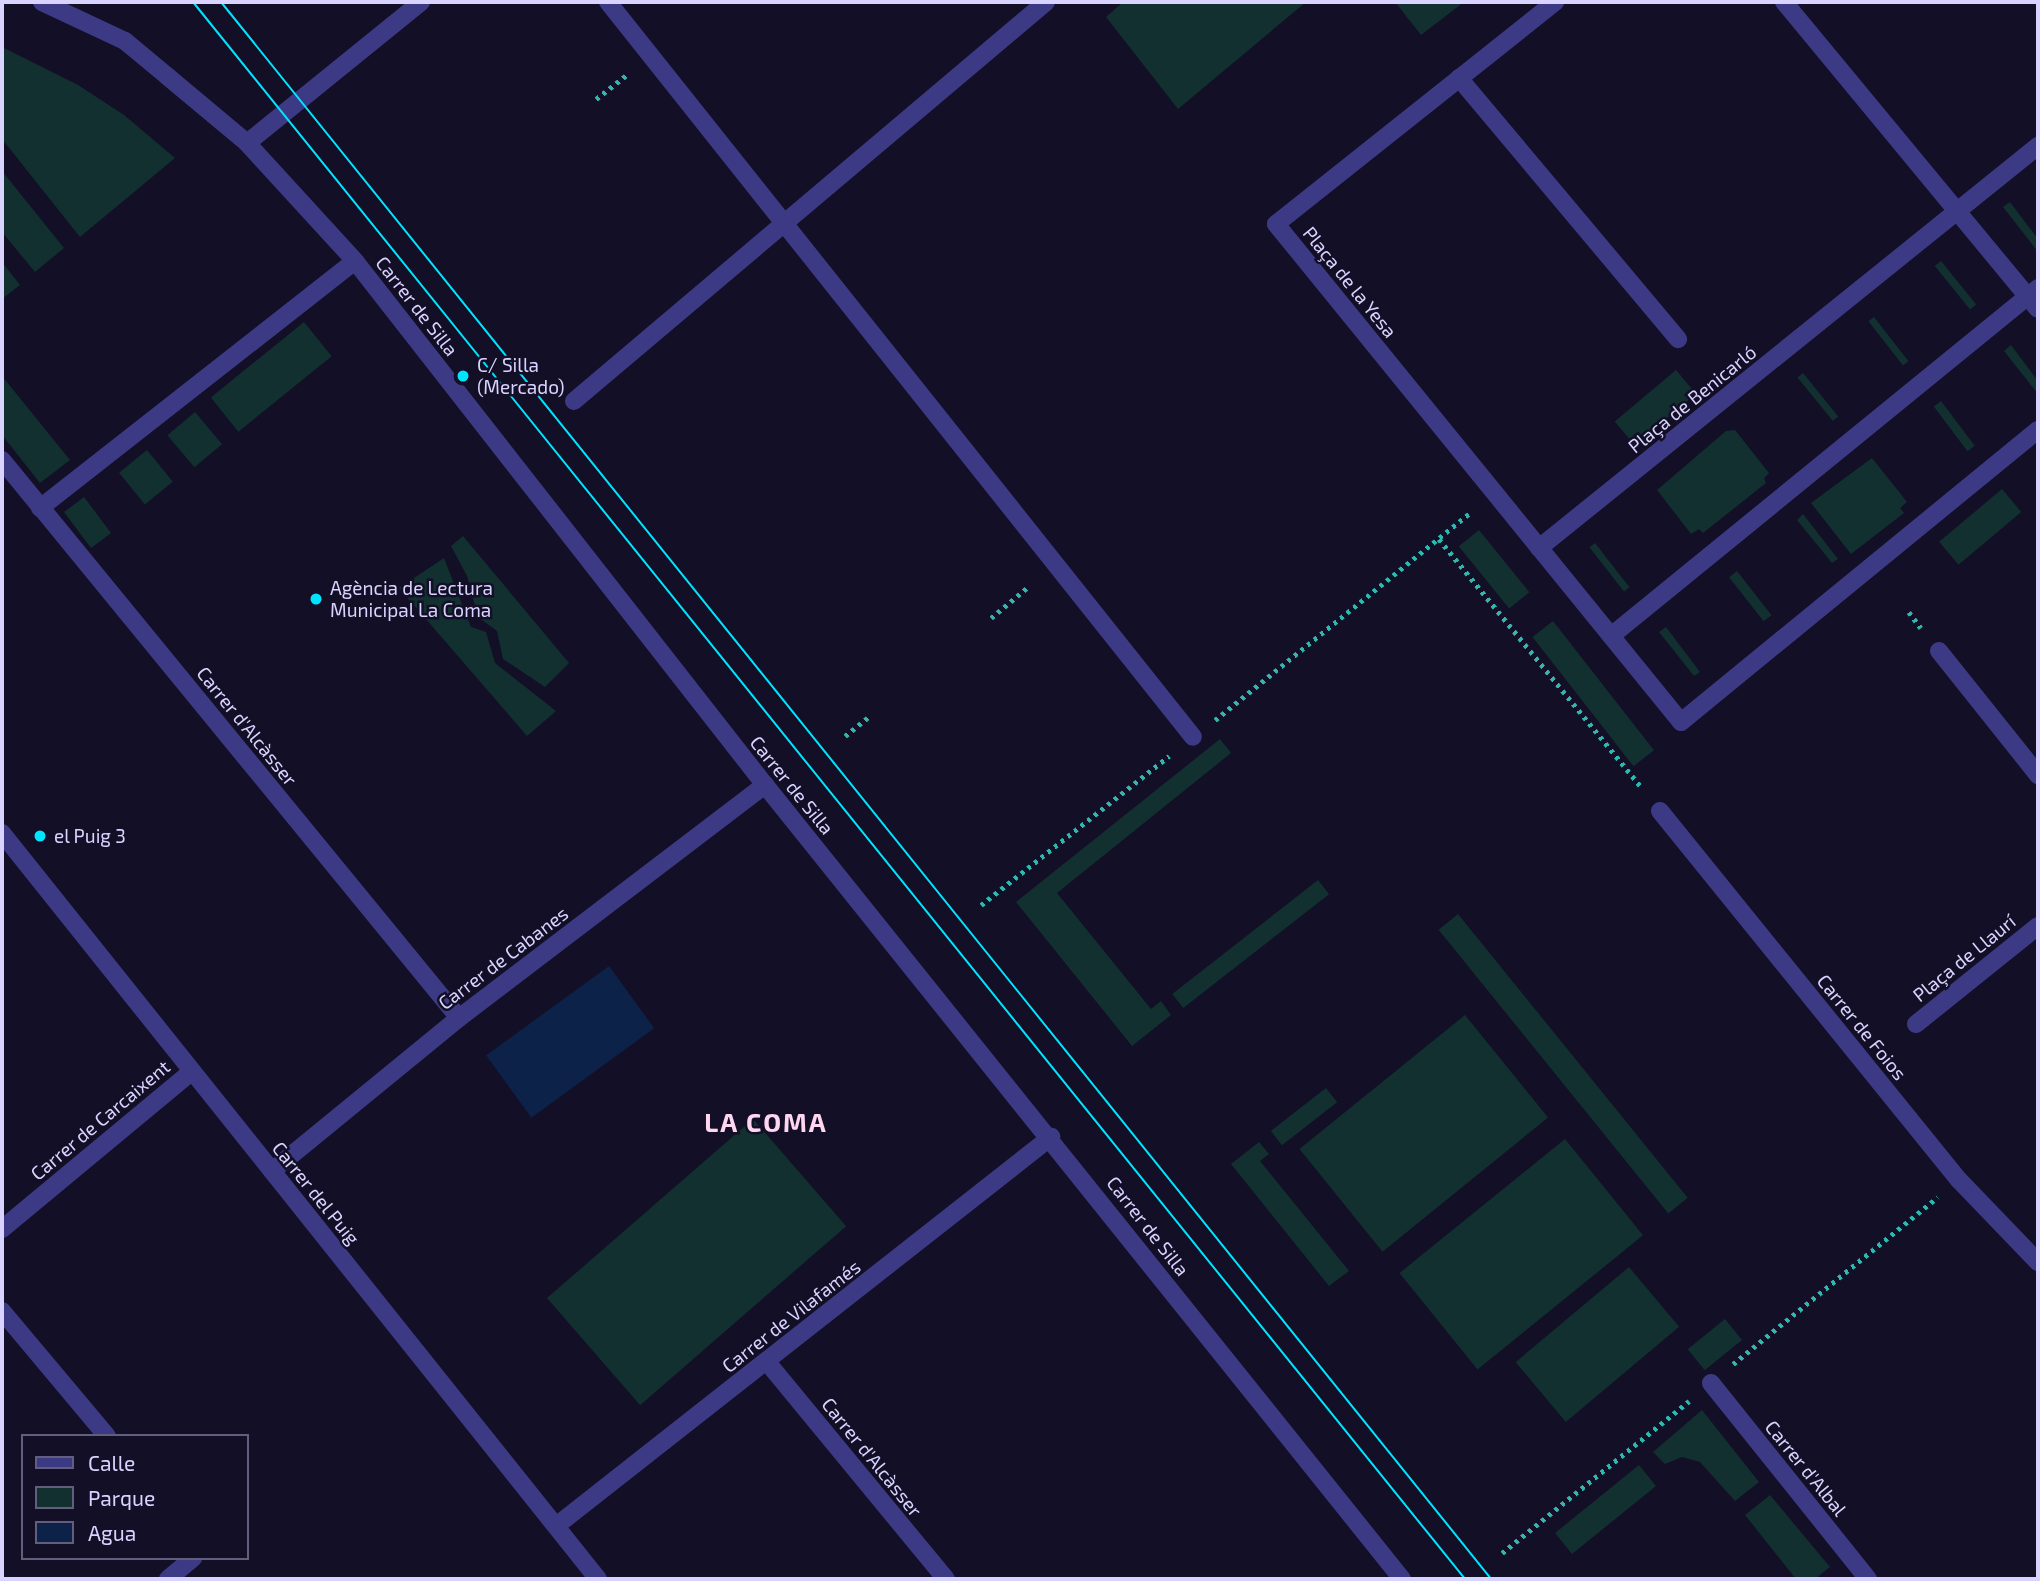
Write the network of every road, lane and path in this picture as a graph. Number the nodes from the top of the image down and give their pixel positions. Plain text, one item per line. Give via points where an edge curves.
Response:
1 (42, 2) edge
2 (421, 2) edge
3 (608, 2) edge
4 (1046, 2) edge
5 (1555, 2) edge
6 (1784, 2) edge
7 (651, 55) junction
8 (1460, 78) junction
9 (596, 99) dead end
10 (247, 143) junction
11 (2038, 146) edge
12 (1958, 211) junction
13 (783, 221) junction
14 (355, 261) junction
15 (2035, 298) edge
16 (1678, 338) dead end
17 (574, 401) dead end
18 (2038, 430) edge
19 (2, 460) edge
20 (1493, 493) junction
21 (40, 508) junction
22 (1439, 539) junction
23 (1539, 548) junction
24 (1028, 587) dead end
25 (991, 618) dead end
26 (1611, 636) junction
27 (1939, 651) dead end
28 (871, 715) dead end
29 (845, 736) dead end
30 (1193, 737) junction
31 (2038, 775) edge
32 (765, 785) junction
33 (1660, 811) joint
34 (2, 833) edge
35 (981, 905) dead end
36 (2038, 926) edge
37 (459, 1018) junction
38 (1916, 1024) dead end
39 (192, 1071) junction
40 (1051, 1137) junction
41 (272, 1171) junction
42 (2, 1229) edge
43 (2038, 1262) edge
44 (5, 1321) edge
45 (767, 1362) junction
46 (1711, 1383) dead end
47 (105, 1434) edge
48 (556, 1526) junction
49 (191, 1560) edge
50 (167, 1579) edge
51 (598, 1579) edge
52 (946, 1579) edge
53 (1402, 1579) edge
54 (1868, 1579) edge

1 - 10 street, Carrer de Silla via 125,41
2 - 10 street
3 - 7 street
4 - 13 street
5 - 8 street, Plaça de la Yesa
6 - 12 street
7 - 9 path
7 - 13 street
8 - 16 street
8 - 20 street, Plaça de la Yesa via 1276,224
10 - 14 street, Carrer de Silla
11 - 12 street, Plaça de Benicarló
12 - 15 street
12 - 23 street, Plaça de Benicarló
13 - 17 street
13 - 30 street
14 - 21 street
14 - 32 street, Carrer de Silla
15 - 26 street
18 - 26 street via 1681,722
19 - 21 street, Carrer d'Alcàsser
20 - 22 path
20 - 23 street, Plaça de la Yesa
21 - 37 street, Carrer d'Alcàsser
22 - 30 path
22 - 33 path
23 - 26 street
24 - 25 path
27 - 31 street
28 - 29 path
30 - 35 path
32 - 37 street, Carrer de Cabanes
32 - 40 street, Carrer de Silla
33 - 43 street, Carrer de Foios via 1959,1180
34 - 39 street, Carrer del Puig
36 - 38 street, Plaça de Llaurí
37 - 41 street, Carrer de Cabanes
39 - 41 street, Carrer del Puig
39 - 42 street, Carrer de Carcaixent
40 - 45 street, Carrer de Vilafamés
40 - 53 street, Carrer de Silla
41 - 48 street, Carrer del Puig
44 - 47 street
45 - 48 street, Carrer de Vilafamés
45 - 52 street, Carrer d'Alcàsser
46 - 54 street, Carrer d'Albal
48 - 51 street, Carrer del Puig
49 - 50 street

